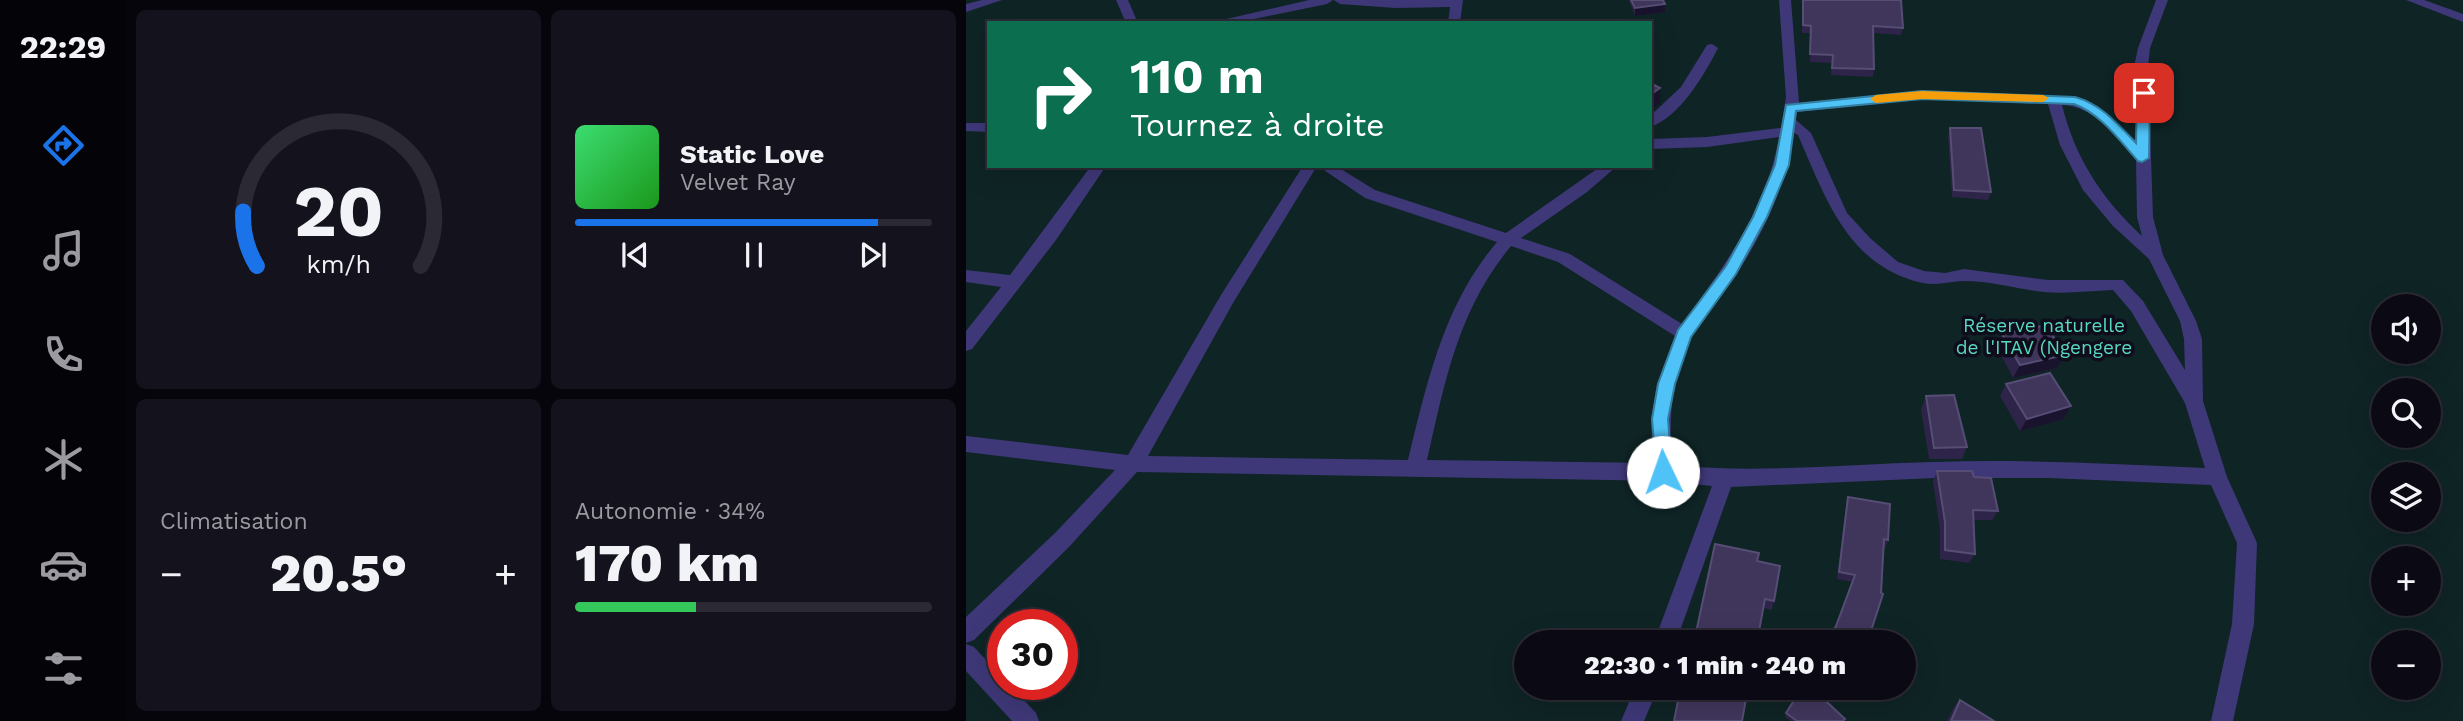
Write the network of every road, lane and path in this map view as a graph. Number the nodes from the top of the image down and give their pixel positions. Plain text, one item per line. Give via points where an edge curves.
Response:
1 (996, 0) edge
2 (1122, 0) edge
3 (1327, 0) edge
4 (1340, 0) edge
5 (1785, 0) edge
6 (2162, 0) edge
7 (2412, 0) edge
8 (1456, 1) edge
9 (966, 8) edge
10 (2463, 18) edge
11 (1131, 21) edge
12 (1225, 21) edge
13 (1454, 21) edge
14 (1712, 48) dead end
15 (2054, 99) junction
16 (1788, 121) junction
17 (1652, 122) edge
18 (966, 127) edge
19 (987, 128) edge
20 (1652, 144) edge
21 (2142, 158) junction
22 (1098, 168) edge
23 (1309, 168) edge
24 (1328, 168) edge
25 (1607, 168) edge
26 (1506, 241) junction
27 (2155, 255) junction
28 (966, 276) edge
29 (1013, 282) junction
30 (1684, 334) junction
31 (966, 344) edge
32 (2194, 401) junction
33 (966, 444) edge
34 (1133, 464) junction
35 (1416, 468) junction
36 (1663, 472) junction
37 (2217, 477) junction
38 (1724, 479) junction
39 (1669, 630) edge
40 (966, 632) edge
41 (966, 656) edge
42 (1642, 700) edge
43 (1028, 721) edge
44 (1632, 721) edge
45 (2222, 721) edge

1 - 9 street
2 - 11 street
3 - 12 street
4 - 8 street via 1396,4
5 - 16 street via 1792,73
6 - 21 street via 2141,67
7 - 10 street
8 - 13 street
14 - 17 street via 1696,78 1672,107
15 - 16 street via 1922,95
15 - 21 street via 2087,104
15 - 27 street via 2060,132 2074,165 2131,237
16 - 20 street via 1707,142
16 - 30 street via 1782,165 1760,217 1731,270
16 - 32 street via 1804,133 1841,216 1892,266 1945,279 1965,275 2048,286 2117,284 2137,306
18 - 19 street
21 - 27 street via 2145,217
22 - 29 street
23 - 34 street
24 - 26 street via 1370,194
25 - 26 street
26 - 30 street via 1564,258
26 - 35 street via 1463,305 1444,358
27 - 32 street via 2190,330
28 - 29 street
29 - 31 street
30 - 36 street via 1660,419
32 - 37 street
33 - 34 street
34 - 35 street
34 - 40 street
35 - 36 street
36 - 38 street
37 - 38 street via 1935,470
37 - 45 street via 2247,543 2243,624
38 - 39 street
41 - 43 street
42 - 44 street

